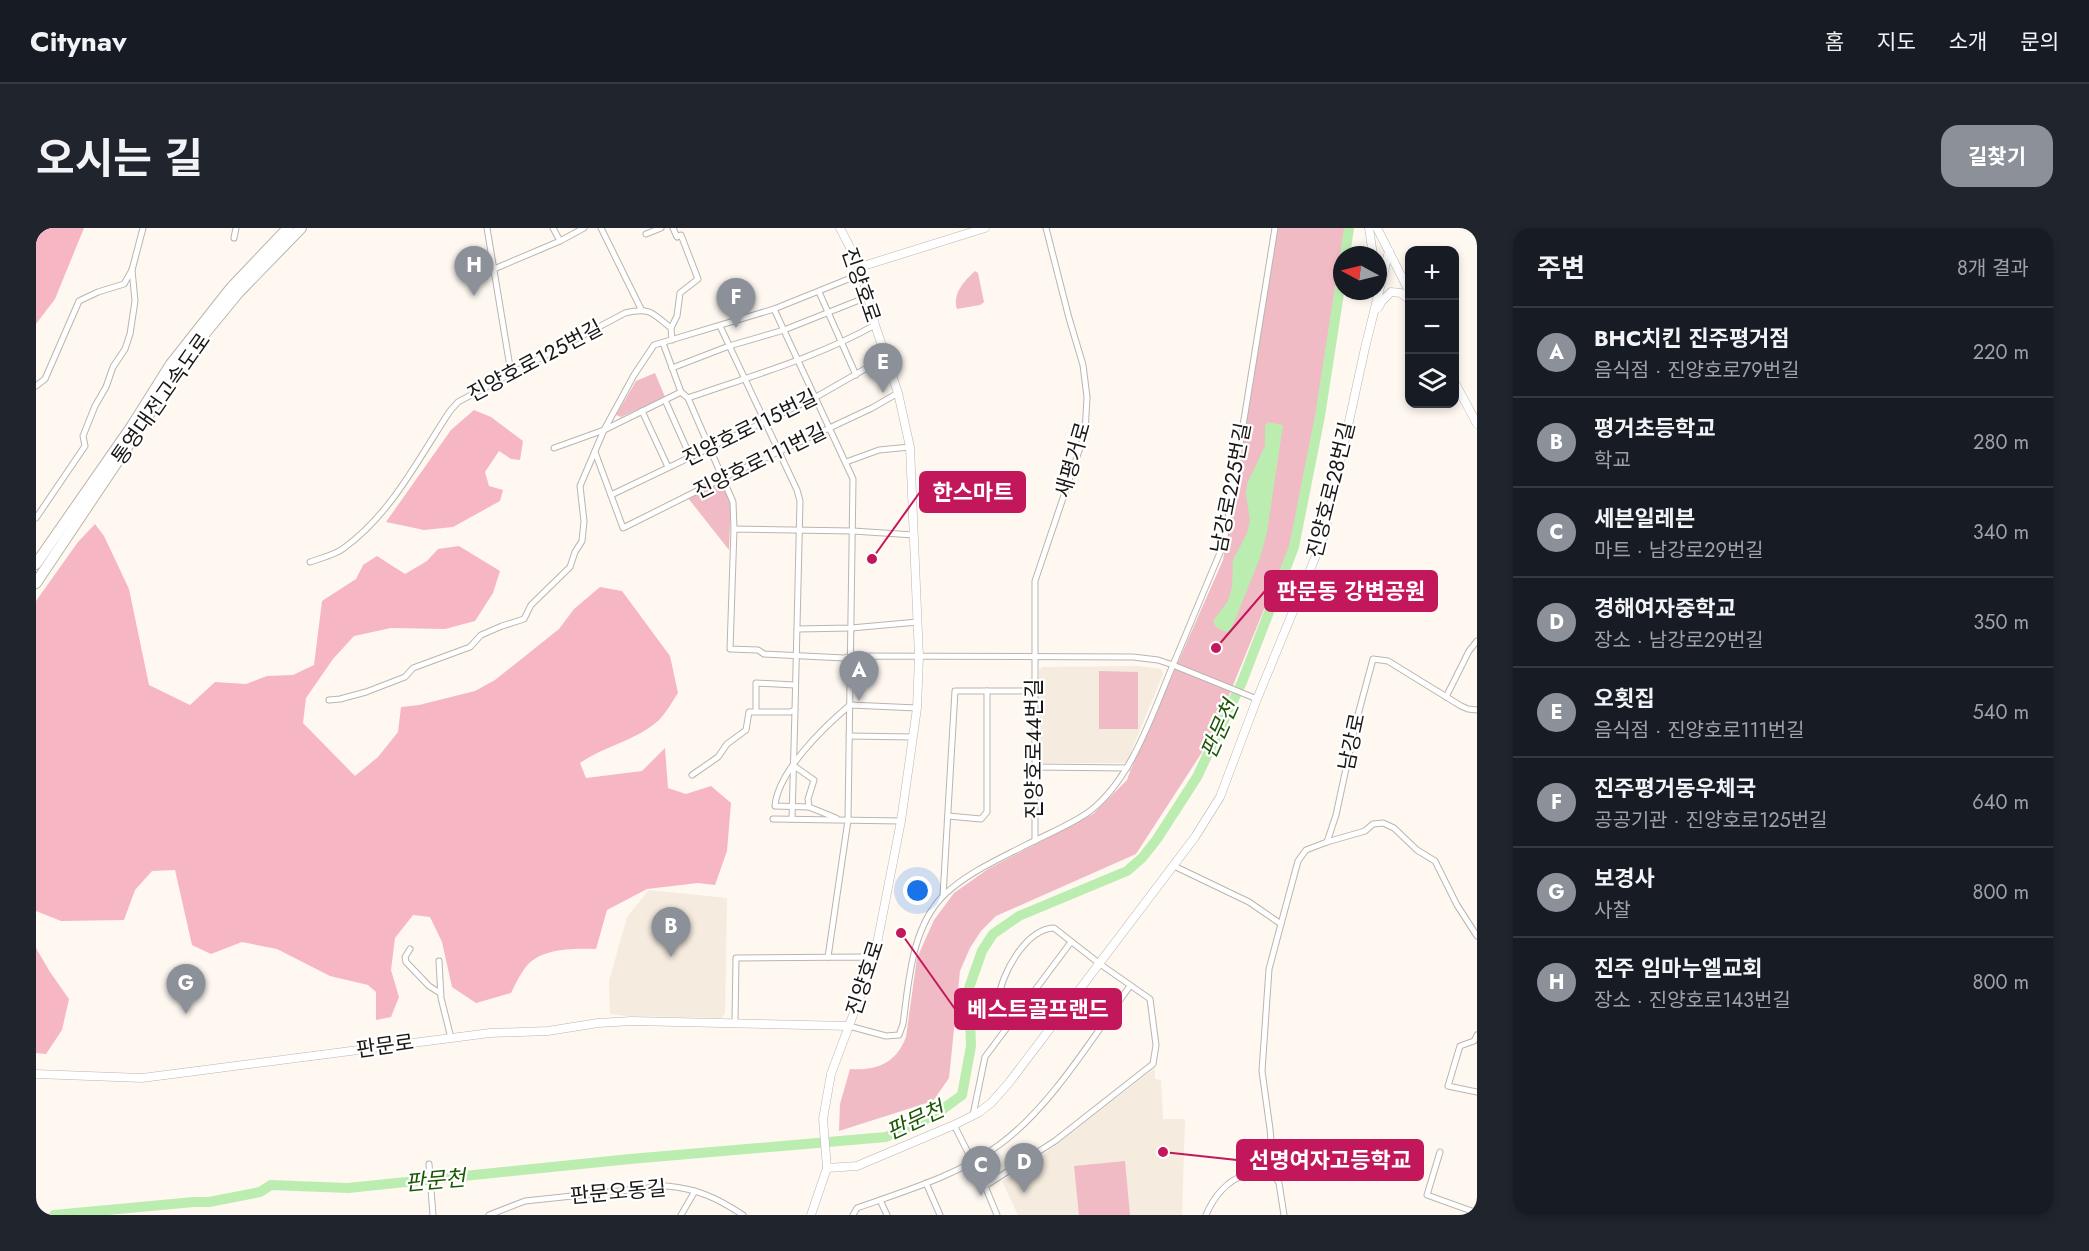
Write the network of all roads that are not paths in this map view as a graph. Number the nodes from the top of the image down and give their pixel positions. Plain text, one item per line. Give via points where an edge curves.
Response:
1 (143, 228) edge
2 (236, 228) edge
3 (288, 228) edge
4 (301, 228) edge
5 (487, 228) edge
6 (553, 228) edge
7 (584, 228) edge
8 (601, 228) edge
9 (661, 228) edge
10 (673, 228) edge
11 (840, 228) edge
12 (985, 228) edge
13 (1046, 228) edge
14 (1275, 228) edge
15 (1369, 228) edge
16 (1377, 228) edge
17 (646, 234) dead end
18 (234, 238) dead end
19 (560, 242) junction
20 (1372, 246) edge
21 (1389, 251) junction
22 (860, 267) junction
23 (494, 269) junction
24 (132, 270) junction
25 (1405, 283) edge
26 (819, 292) junction
27 (1405, 296) edge
28 (867, 297) junction
29 (1373, 300) edge
30 (641, 309) junction
31 (774, 309) junction
32 (828, 312) junction
33 (1372, 317) junction
34 (720, 326) junction
35 (875, 326) junction
36 (671, 328) junction
37 (784, 330) junction
38 (672, 340) junction
39 (663, 343) junction
40 (842, 343) junction
41 (729, 346) junction
42 (886, 357) junction
43 (798, 361) junction
44 (672, 368) junction
45 (511, 373) junction
46 (856, 375) junction
47 (745, 378) junction
48 (36, 386) edge
49 (1459, 389) edge
50 (681, 392) junction
51 (898, 393) junction
52 (816, 397) junction
53 (688, 398) junction
54 (665, 400) junction
55 (642, 411) junction
56 (764, 421) junction
57 (1477, 424) edge
58 (830, 427) junction
59 (604, 430) junction
60 (686, 447) dead end
61 (910, 447) junction
62 (554, 448) dead end
63 (709, 448) junction
64 (595, 452) junction
65 (778, 452) junction
66 (846, 462) junction
67 (668, 467) junction
68 (723, 478) junction
69 (611, 495) junction
70 (36, 518) edge
71 (734, 530) junction
72 (800, 530) junction
73 (853, 531) junction
74 (914, 535) junction
75 (310, 562) dead end
76 (36, 564) edge
77 (36, 583) edge
78 (918, 622) junction
79 (851, 628) junction
80 (797, 629) junction
81 (1477, 641) edge
82 (796, 656) junction
83 (851, 656) junction
84 (1034, 656) junction
85 (919, 657) junction
86 (1173, 665) junction
87 (795, 685) junction
88 (987, 691) junction
89 (1035, 691) junction
90 (1446, 697) junction
91 (1254, 698) junction
92 (329, 700) dead end
93 (850, 705) junction
94 (917, 708) junction
95 (795, 710) junction
96 (1477, 710) edge
97 (756, 711) junction
98 (849, 736) junction
99 (913, 737) junction
100 (794, 766) junction
101 (1035, 768) junction
102 (1127, 768) junction
103 (692, 775) dead end
104 (769, 792) dead end
105 (776, 795) junction
106 (793, 807) junction
107 (809, 807) junction
108 (948, 816) junction
109 (773, 819) dead end
110 (792, 819) junction
111 (840, 820) junction
112 (848, 820) junction
113 (901, 821) junction
114 (1035, 841) junction
115 (1327, 842) junction
116 (1174, 866) junction
117 (943, 897) junction
118 (1281, 924) junction
119 (1477, 936) edge
120 (1071, 942) junction
121 (410, 949) dead end
122 (828, 957) junction
123 (874, 958) junction
124 (439, 960) dead end
125 (1100, 964) junction
126 (1130, 986) junction
127 (440, 993) junction
128 (1018, 1014) junction
129 (735, 1022) junction
130 (849, 1026) junction
131 (1477, 1035) edge
132 (451, 1038) junction
133 (36, 1074) edge
134 (1477, 1092) edge
135 (973, 1115) junction
136 (954, 1125) junction
137 (1440, 1152) dead end
138 (972, 1162) junction
139 (429, 1164) dead end
140 (827, 1165) junction
141 (1274, 1175) junction
142 (926, 1183) junction
143 (985, 1186) junction
144 (695, 1191) junction
145 (880, 1200) junction
146 (1477, 1213) edge
147 (433, 1215) edge
148 (489, 1215) edge
149 (681, 1215) edge
150 (743, 1215) edge
151 (811, 1215) edge
152 (853, 1215) edge
153 (887, 1215) edge
154 (940, 1215) edge
155 (997, 1215) edge
156 (1206, 1215) edge
157 (1284, 1215) edge

1 - 24 street
2 - 18 street
3 - 76 highway, 통영대전고속도로 via 231,288 171,364
4 - 77 highway, 통영대전고속도로 via 238,293 207,332
5 - 23 street
6 - 19 street
7 - 19 street
8 - 30 street
9 - 17 street
10 - 36 street via 677,237 681,234 698,279 680,294
11 - 22 street, 진양호로
12 - 22 street
13 - 84 street, 새평거로 via 1083,365 1087,397 1085,433 1035,580
14 - 86 street, 남강로225번길 via 1224,543
15 - 20 street
16 - 21 street
19 - 23 street
21 - 25 street
21 - 33 street, 진양호로28번길
22 - 26 street via 851,278
22 - 28 street, 진양호로
23 - 45 street
24 - 48 street via 124,284 79,302 45,379
24 - 70 street via 135,301 125,349 95,406 83,436 85,446
26 - 31 street
26 - 32 street
27 - 33 street via 1391,292
28 - 32 street
28 - 35 street, 진양호로
29 - 33 street
30 - 36 street
30 - 45 street, 진양호로125번길 via 625,313
31 - 34 street
31 - 37 street
32 - 37 street
32 - 40 street
33 - 91 street, 진양호로28번길 via 1324,536
34 - 38 street
34 - 41 street
35 - 40 street
35 - 42 street, 진양호로
36 - 38 street
37 - 41 street
37 - 43 street
38 - 39 street
39 - 44 street
39 - 59 street via 654,345
40 - 43 street
40 - 46 street
41 - 44 street
41 - 47 street
42 - 46 street, 진양호로115번길
42 - 51 street, 진양호로
43 - 47 street
43 - 52 street
44 - 50 street
45 - 75 street, 진양호로125번길 via 458,402 402,489 372,524 342,550
46 - 52 street, 진양호로115번길
47 - 53 street
47 - 56 street
49 - 57 street
50 - 53 street
50 - 54 street
51 - 58 street, 진양호로111번길
51 - 61 street, 진양호로
52 - 56 street, 진양호로115번길
52 - 58 street
53 - 63 street
54 - 55 street
54 - 60 street
55 - 59 street
55 - 67 street
56 - 63 street, 진양호로115번길
56 - 65 street
58 - 65 street, 진양호로111번길
58 - 66 street
59 - 62 street
59 - 64 street
61 - 66 street via 879,450
61 - 74 street, 진양호로
63 - 67 street, 진양호로115번길
63 - 68 street
64 - 69 street
64 - 92 street via 580,486 582,541 570,567 531,605 524,619 481,635 470,647 413,669 405,677 366,692
65 - 68 street, 진양호로111번길
65 - 72 street via 797,490
66 - 73 street via 853,479
67 - 69 street, 진양호로115번길
68 - 69 street, 진양호로111번길 via 623,528
68 - 71 street via 733,502
71 - 72 street
71 - 82 street via 730,649
72 - 73 street
72 - 80 street
73 - 74 street
73 - 79 street
74 - 78 street, 진양호로
78 - 79 street
78 - 85 street, 진양호로
79 - 80 street
79 - 83 street
80 - 82 street
81 - 90 street
82 - 83 street
82 - 87 street
83 - 85 street
83 - 93 street
84 - 85 street
84 - 86 street via 1133,657
84 - 89 street, 진양호로44번길
85 - 94 street, 진양호로
86 - 91 street
86 - 102 street, 진양호로44번길
87 - 95 street
87 - 97 street via 756,683
88 - 89 street
88 - 108 street via 955,691
88 - 108 street via 987,812 981,819
89 - 101 street, 진양호로44번길
90 - 96 street, 남강로 via 1468,710
90 - 115 street, 남강로 via 1388,662 1373,659
91 - 116 street, 진양호로28번길 via 1220,797
93 - 94 street
93 - 98 street
93 - 100 street via 806,748
94 - 99 street, 진양호로
95 - 97 street
95 - 100 street
97 - 103 street via 749,712 746,730
98 - 99 street
98 - 112 street
99 - 113 street, 진양호로
100 - 105 street
100 - 106 street
100 - 107 street via 814,780
101 - 102 street
101 - 114 street, 진양호로44번길
102 - 114 street, 진양호로44번길 via 1091,811
104 - 105 street
105 - 106 street via 775,806
106 - 107 street
106 - 110 street
107 - 111 street
108 - 117 street
109 - 110 street
110 - 111 street
111 - 112 street
112 - 113 street
112 - 122 street
113 - 123 street, 진양호로
114 - 117 street, 진양호로44번길 via 977,871
115 - 118 street via 1306,850 1298,861
115 - 119 street via 1365,831 1373,824 1394,828 1435,861
116 - 118 street via 1249,902
116 - 125 street, 진양호로28번길
117 - 130 street, 진양호로44번길 via 914,950 898,1035 886,1036
118 - 141 street via 1269,969 1262,1071
120 - 125 street
120 - 128 street
120 - 128 street via 1054,928 1044,928 1011,963 999,998
121 - 127 street via 406,962
122 - 123 street
122 - 129 street via 736,958
123 - 130 street, 진양호로
124 - 127 street
125 - 126 street
125 - 135 street, 진양호로28번길 via 1008,1084
126 - 138 street via 1029,1118 999,1145
126 - 143 street via 1150,999 1156,1045 1153,1064 1055,1141
127 - 132 street
128 - 135 street via 985,1058
129 - 130 street, 판문로
129 - 132 street, 판문로 via 632,1021
130 - 140 street, 진양호로 via 831,1074 824,1119
131 - 134 street via 1474,1041 1460,1046 1448,1086
132 - 133 street, 판문로 via 142,1078
135 - 136 street, 진양호로28번길
136 - 138 street
136 - 140 street, 진양호로28번길 via 857,1166
137 - 146 street via 1427,1195
138 - 142 street
138 - 143 street
139 - 147 street
140 - 151 street, 진양호로
141 - 156 street via 1247,1174 1232,1180 1211,1203
141 - 157 street
142 - 145 street
142 - 154 street
143 - 155 street
144 - 148 street, 판문오동길 via 667,1186 563,1196 525,1202
144 - 149 street
144 - 150 street, 판문오동길 via 716,1198
145 - 152 street via 857,1208
145 - 153 street

